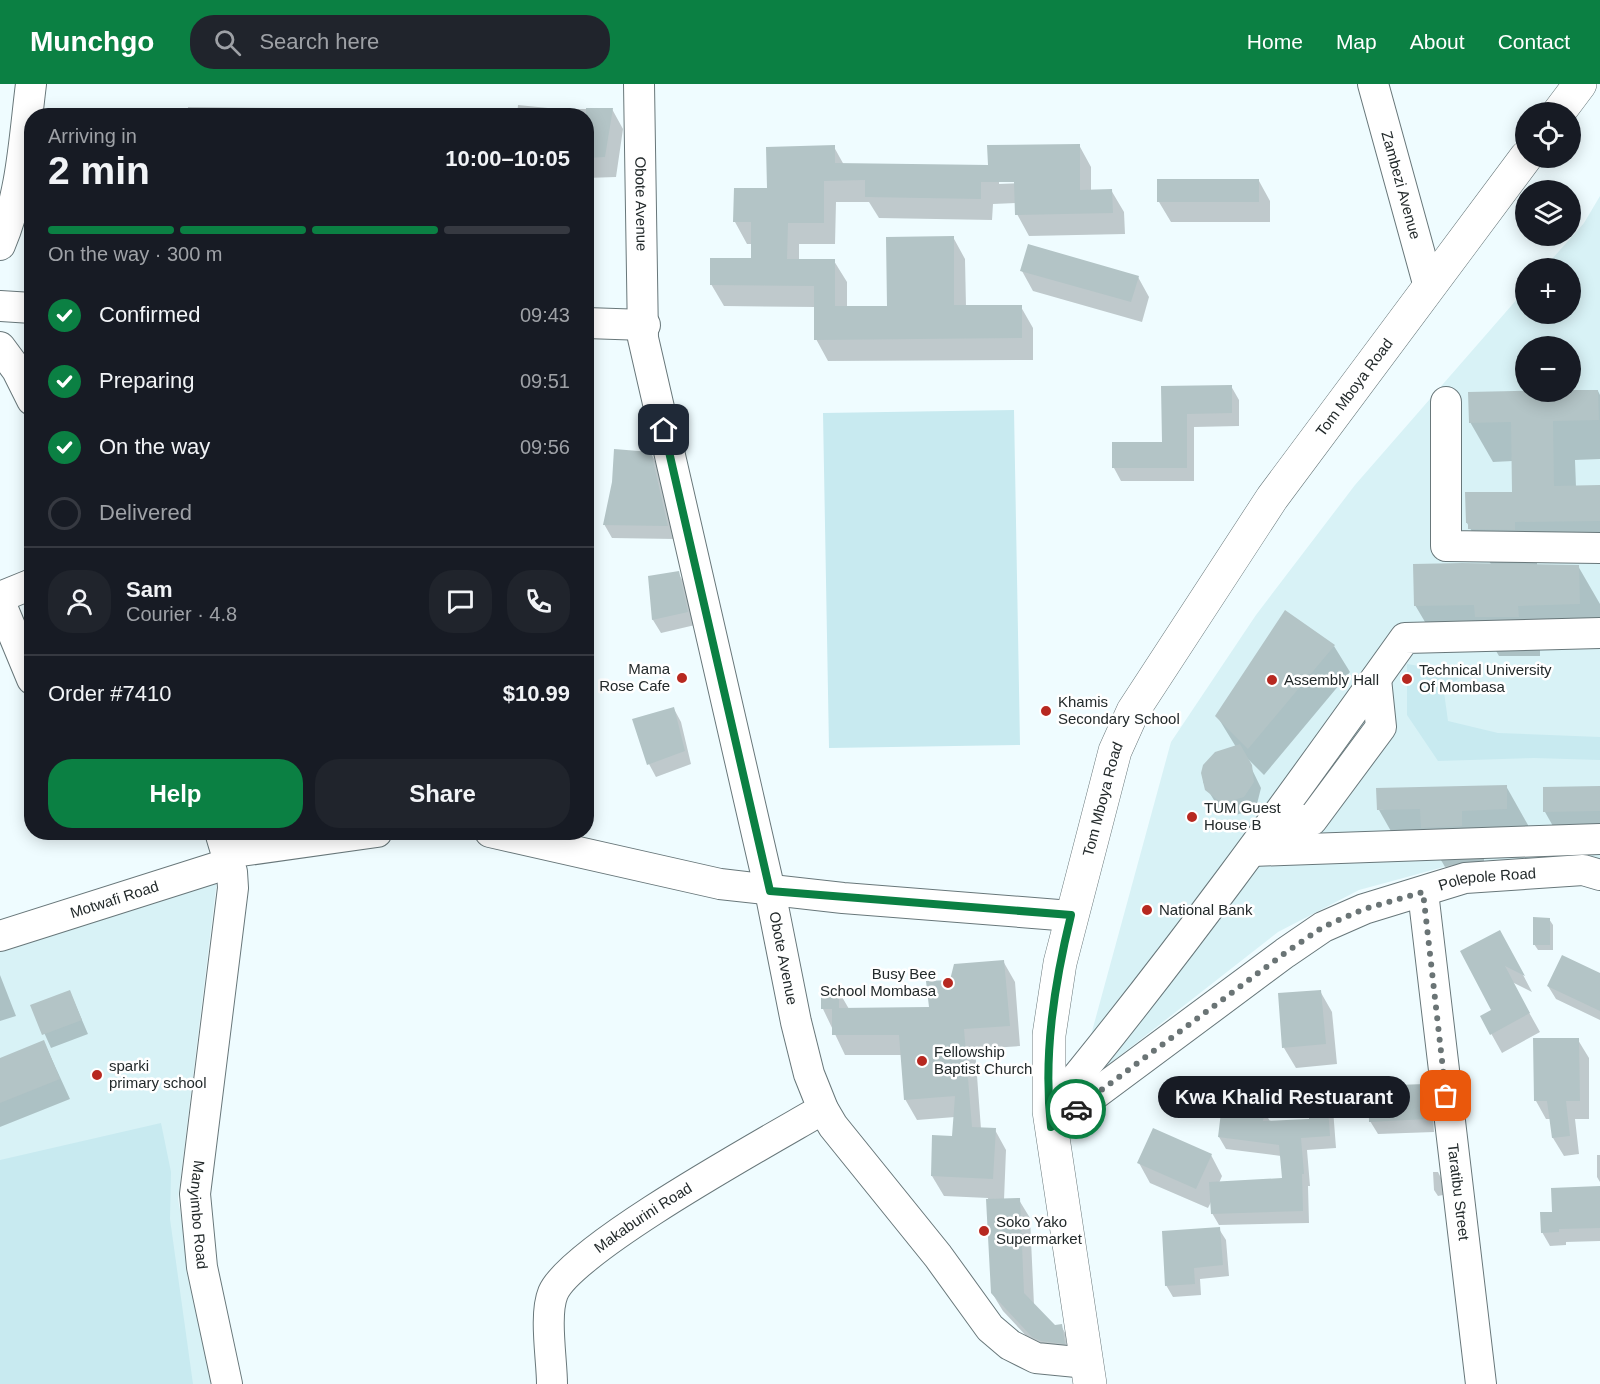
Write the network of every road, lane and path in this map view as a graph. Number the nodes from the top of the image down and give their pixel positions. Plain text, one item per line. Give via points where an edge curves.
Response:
1 (31, 84) edge
2 (639, 84) edge
3 (1373, 84) edge
4 (1580, 84) edge
5 (1566, 102) edge
6 (28, 108) edge
7 (24, 140) edge
8 (1518, 168) edge
9 (0, 245) edge
10 (1429, 287) junction
11 (0, 306) edge
12 (24, 308) edge
13 (594, 323) edge
14 (645, 325) junction
15 (0, 347) edge
16 (24, 384) edge
17 (1446, 402) dead end
18 (1600, 548) edge
19 (24, 587) edge
20 (0, 597) edge
21 (0, 602) edge
22 (1600, 633) edge
23 (24, 660) edge
24 (1600, 839) edge
25 (310, 840) edge
26 (525, 840) edge
27 (226, 850) edge
28 (1252, 851) junction
29 (1600, 875) edge
30 (770, 891) junction
31 (1423, 892) junction
32 (1071, 915) junction
33 (0, 936) edge
34 (823, 1109) junction
35 (1050, 1119) junction
36 (1089, 1374) edge
37 (227, 1384) edge
38 (552, 1384) edge
39 (1481, 1384) edge

1 - 6 street
2 - 14 street, Obote Avenue
3 - 10 street, Zambezi Avenue
4 - 5 main road
7 - 9 street via 11,220
8 - 10 main road, Tom Mboya Road
10 - 32 main road, Tom Mboya Road via 1272,498 1133,711 1115,751
11 - 12 street
13 - 14 street
14 - 30 street, Obote Avenue via 643,338
15 - 16 street
17 - 18 street via 1446,546
19 - 20 street
21 - 23 street
22 - 28 street via 1405,638
24 - 28 street
25 - 27 street, Motwafi Road
26 - 30 street via 720,884
27 - 33 street, Motwafi Road
27 - 37 street, Manyimbo Road via 232,888 195,1194 202,1267
28 - 35 street
29 - 31 street, Polepole Road via 1583,870 1465,878
30 - 32 street
30 - 34 street, Obote Avenue via 796,1022
31 - 35 street, Polepole Road via 1364,909 1323,927
31 - 39 street, Taratibu Street
32 - 35 main road, Tom Mboya Road via 1049,1035
34 - 36 street, Obote Avenue via 990,1328 1010,1345 1036,1358
34 - 38 street, Makaburini Road via 628,1226 562,1278 552,1294 550,1315
35 - 36 main road, Tom Mboya Road

